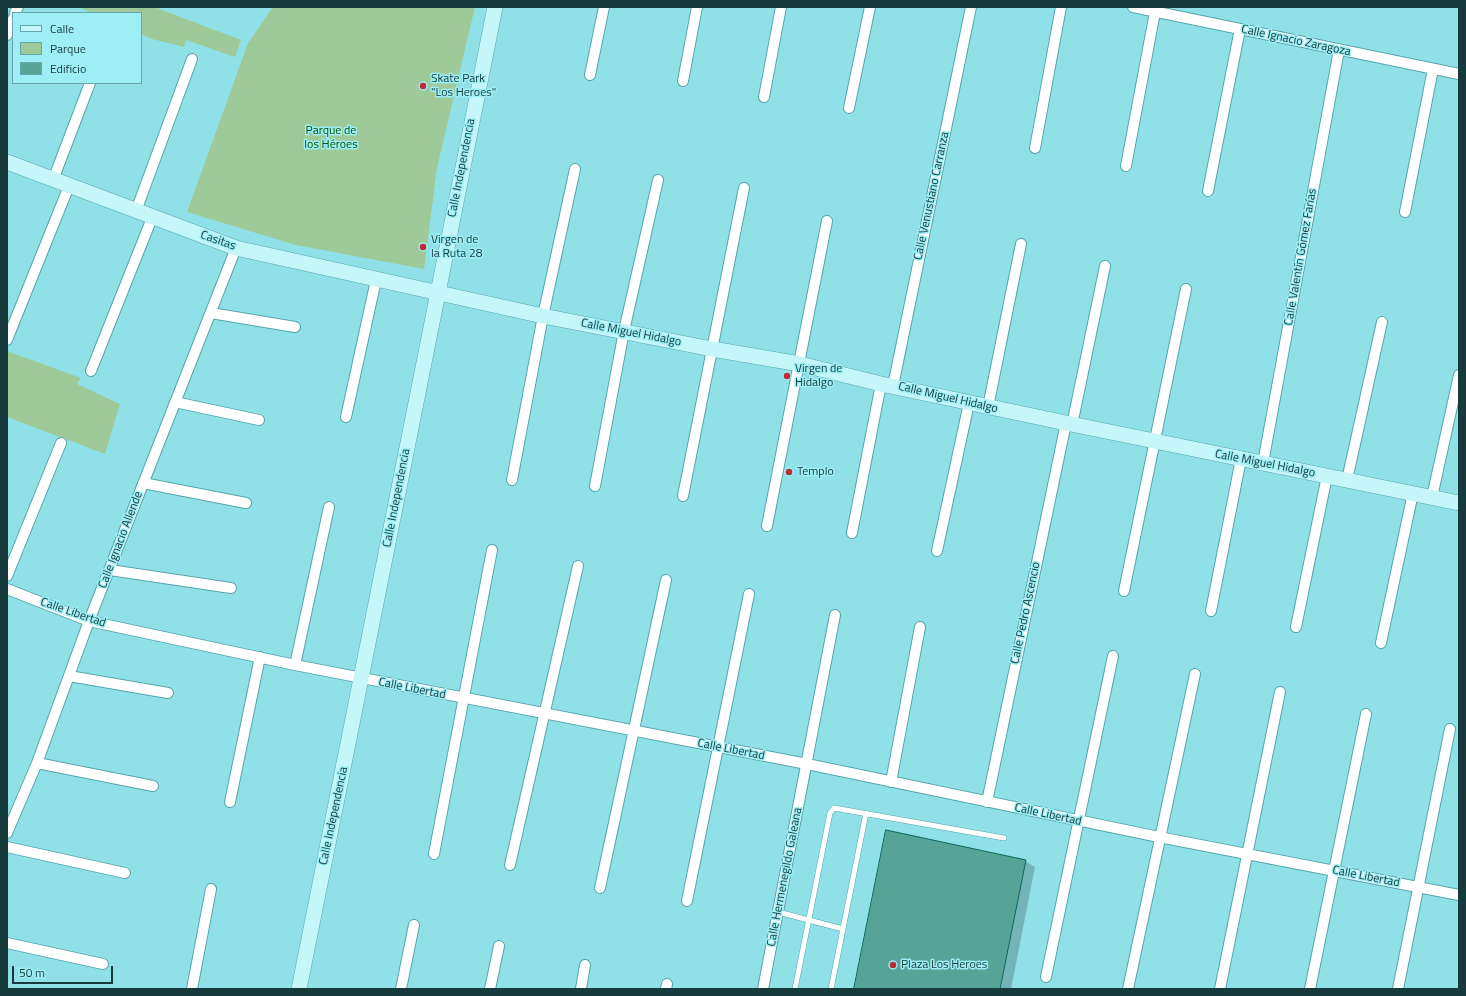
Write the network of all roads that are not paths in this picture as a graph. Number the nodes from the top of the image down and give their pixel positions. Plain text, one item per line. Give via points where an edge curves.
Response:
1 (495, 7) edge
2 (604, 7) edge
3 (697, 7) edge
4 (781, 7) edge
5 (870, 7) edge
6 (971, 7) edge
7 (1061, 7) edge
8 (1133, 7) edge
9 (1156, 12) junction
10 (12, 22) edge
11 (1240, 30) junction
12 (7, 35) edge
13 (1339, 50) junction
14 (192, 59) dead end
15 (1434, 69) junction
16 (1459, 74) edge
17 (590, 75) dead end
18 (683, 81) dead end
19 (90, 84) edge
20 (764, 97) dead end
21 (849, 108) dead end
22 (1035, 148) dead end
23 (7, 162) edge
24 (1126, 166) dead end
25 (575, 169) dead end
26 (53, 180) junction
27 (658, 180) dead end
28 (69, 186) junction
29 (744, 188) dead end
30 (1208, 191) dead end
31 (136, 212) junction
32 (1405, 212) dead end
33 (152, 218) junction
34 (827, 221) dead end
35 (1021, 244) dead end
36 (236, 248) junction
37 (1105, 266) dead end
38 (376, 280) junction
39 (1186, 289) dead end
40 (437, 294) junction
41 (211, 313) junction
42 (543, 316) junction
43 (1382, 322) dead end
44 (294, 327) dead end
45 (624, 331) junction
46 (7, 340) edge
47 (712, 349) junction
48 (800, 364) junction
49 (91, 371) dead end
50 (1459, 374) edge
51 (887, 385) junction
52 (175, 402) junction
53 (969, 403) junction
54 (988, 407) junction
55 (346, 417) dead end
56 (260, 420) dead end
57 (1069, 424) junction
58 (1156, 442) junction
59 (60, 443) dead end
60 (1240, 459) junction
61 (1263, 463) junction
62 (1327, 476) junction
63 (512, 480) dead end
64 (1347, 480) junction
65 (143, 484) junction
66 (596, 486) dead end
67 (1413, 493) junction
68 (683, 496) dead end
69 (1432, 497) junction
70 (246, 503) dead end
71 (1459, 503) edge
72 (328, 507) dead end
73 (767, 526) dead end
74 (852, 533) dead end
75 (492, 550) dead end
76 (937, 551) dead end
77 (578, 566) dead end
78 (110, 570) junction
79 (7, 576) edge
80 (666, 580) dead end
81 (231, 588) dead end
82 (7, 589) edge
83 (1124, 591) dead end
84 (749, 594) dead end
85 (1210, 611) dead end
86 (835, 615) dead end
87 (89, 621) junction
88 (1296, 626) dead end
89 (920, 627) dead end
90 (1381, 643) dead end
91 (1113, 656) dead end
92 (260, 657) junction
93 (295, 665) junction
94 (1195, 674) dead end
95 (69, 676) junction
96 (362, 679) junction
97 (1280, 692) dead end
98 (168, 694) dead end
99 (465, 699) junction
100 (545, 714) junction
101 (1366, 714) dead end
102 (1450, 729) dead end
103 (635, 731) junction
104 (719, 747) junction
105 (36, 763) junction
106 (807, 764) junction
107 (891, 782) junction
108 (153, 786) dead end
109 (230, 802) dead end
110 (987, 802) junction
111 (866, 814) junction
112 (1077, 821) junction
113 (7, 833) edge
114 (1159, 837) junction
115 (1004, 838) dead end
116 (7, 847) edge
117 (434, 854) dead end
118 (1248, 854) junction
119 (510, 865) dead end
120 (1334, 871) junction
121 (125, 873) dead end
122 (1419, 887) junction
123 (600, 888) dead end
124 (211, 889) dead end
125 (1459, 895) edge
126 (687, 901) dead end
127 (778, 912) junction
128 (810, 920) junction
129 (414, 925) dead end
130 (843, 929) junction
131 (7, 943) edge
132 (499, 946) dead end
133 (103, 964) dead end
134 (585, 965) dead end
135 (1046, 977) dead end
136 (192, 989) edge
137 (299, 989) edge
138 (401, 989) edge
139 (490, 989) edge
140 (580, 989) edge
141 (763, 989) edge
142 (795, 989) edge
143 (831, 989) edge
144 (1128, 989) edge
145 (1220, 989) edge
146 (1310, 989) edge
147 (1398, 989) edge

1 - 40 street, Calle Independencia
2 - 17 street
3 - 18 street
4 - 20 street
5 - 21 street
6 - 51 street, Calle Venustiano Carranza
7 - 22 street
8 - 9 street, Calle Ignacio Zaragoza
9 - 11 street, Calle Ignacio Zaragoza
9 - 24 street
10 - 12 street
11 - 13 street, Calle Ignacio Zaragoza
11 - 30 street
13 - 15 street, Calle Ignacio Zaragoza
13 - 61 street, Calle Valentín Gómez Farías
14 - 31 street
15 - 16 street, Calle Ignacio Zaragoza
15 - 32 street
19 - 26 street
23 - 26 street, Casitas
25 - 42 street
26 - 28 street, Casitas
27 - 45 street
28 - 31 street, Casitas
28 - 46 street
29 - 47 street
31 - 33 street, Casitas
33 - 36 street, Casitas
33 - 49 street
34 - 48 street
35 - 54 street
36 - 38 street, Casitas
36 - 41 street, Calle Ignacio Allende
37 - 57 street, Calle Pedro Ascencio
38 - 40 street, Casitas
38 - 55 street
39 - 58 street
40 - 42 street, Calle Miguel Hidalgo
40 - 96 street, Calle Independencia
41 - 44 street
41 - 52 street, Calle Ignacio Allende
42 - 45 street, Calle Miguel Hidalgo
42 - 63 street
43 - 64 street
45 - 47 street, Calle Miguel Hidalgo
45 - 66 street
47 - 48 street, Calle Miguel Hidalgo
47 - 68 street
48 - 51 street, Calle Miguel Hidalgo
48 - 73 street
50 - 69 street
51 - 53 street, Calle Miguel Hidalgo
51 - 74 street, Calle Venustiano Carranza
52 - 56 street
52 - 65 street, Calle Ignacio Allende
53 - 54 street, Calle Miguel Hidalgo
53 - 76 street
54 - 57 street, Calle Miguel Hidalgo
57 - 58 street, Calle Miguel Hidalgo
57 - 110 street, Calle Pedro Ascencio
58 - 60 street, Calle Miguel Hidalgo
58 - 83 street
59 - 79 street
60 - 61 street, Calle Miguel Hidalgo
60 - 85 street
61 - 62 street, Calle Miguel Hidalgo
62 - 64 street, Calle Miguel Hidalgo
62 - 88 street
64 - 67 street, Calle Miguel Hidalgo
65 - 70 street
65 - 78 street, Calle Ignacio Allende
67 - 69 street, Calle Miguel Hidalgo
67 - 90 street
69 - 71 street, Calle Miguel Hidalgo
72 - 93 street
75 - 99 street
77 - 100 street
78 - 81 street
78 - 87 street, Calle Ignacio Allende
80 - 103 street
82 - 87 street, Calle Libertad
84 - 104 street
86 - 106 street, Calle Hermenegildo Galeana
87 - 92 street, Calle Libertad
87 - 95 street, Calle Ignacio Allende
89 - 107 street
91 - 112 street
92 - 93 street, Calle Libertad
92 - 109 street
93 - 96 street, Calle Libertad
94 - 114 street
95 - 98 street
95 - 105 street, Calle Ignacio Allende
96 - 99 street, Calle Libertad
96 - 137 street, Calle Independencia
97 - 118 street
99 - 100 street, Calle Libertad
99 - 117 street
100 - 103 street, Calle Libertad
100 - 119 street
101 - 120 street
102 - 122 street
103 - 104 street, Calle Libertad
103 - 123 street
104 - 106 street, Calle Libertad
104 - 126 street
105 - 108 street
105 - 113 street, Calle Ignacio Allende
106 - 107 street, Calle Libertad
106 - 127 street, Calle Hermenegildo Galeana
107 - 110 street, Calle Libertad
110 - 112 street, Calle Libertad
111 - 115 lane
111 - 128 lane via 834,808 830,814
111 - 130 lane
112 - 114 street, Calle Libertad
112 - 135 street
114 - 118 street, Calle Libertad
114 - 144 street
116 - 121 street
118 - 120 street, Calle Libertad
118 - 145 street
120 - 122 street, Calle Libertad
120 - 146 street
122 - 125 street, Calle Libertad
122 - 147 street
124 - 136 street
127 - 128 lane
127 - 141 street, Calle Hermenegildo Galeana
128 - 130 lane
128 - 142 lane
129 - 138 street
130 - 143 lane
131 - 133 street
132 - 139 street
134 - 140 street

